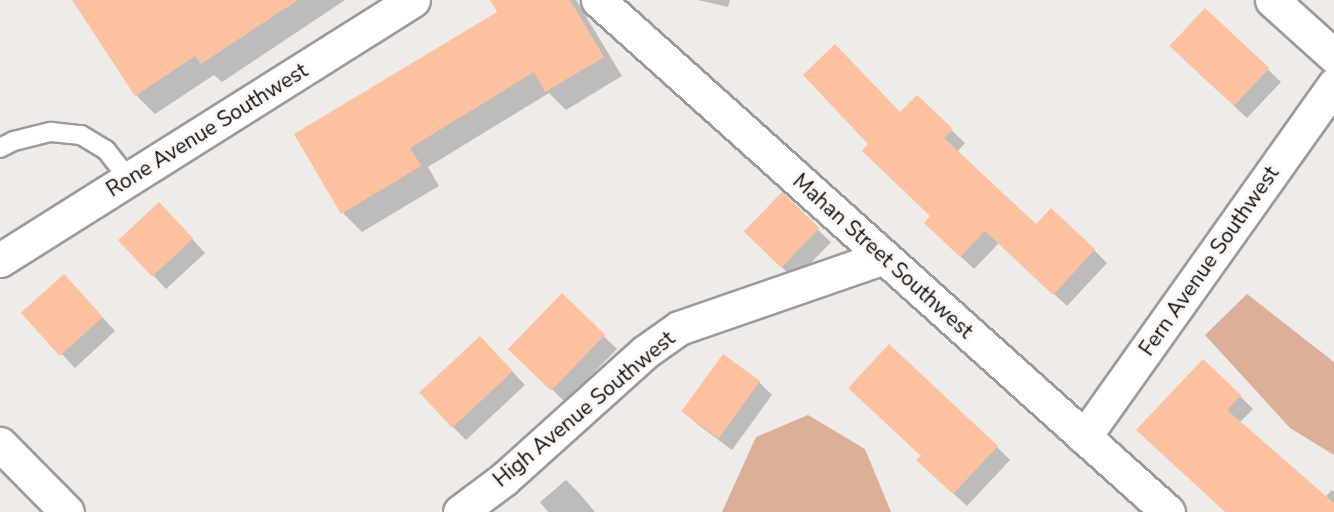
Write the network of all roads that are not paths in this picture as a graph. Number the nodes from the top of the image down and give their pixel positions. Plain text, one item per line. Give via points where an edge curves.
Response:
1 (413, 0) edge
2 (598, 0) edge
3 (1272, 0) edge
4 (1334, 56) edge
5 (1334, 85) edge
6 (0, 148) edge
7 (129, 179) junction
8 (884, 257) junction
9 (0, 260) edge
10 (1084, 437) junction
11 (0, 444) edge
12 (67, 512) edge
13 (460, 512) edge
14 (1168, 512) edge

1 - 7 street, Rone Avenue Southwest
2 - 8 street, Mahan Street Southwest
3 - 4 street
5 - 10 street, Fern Avenue Southwest
6 - 7 lane via 51,132 81,135 106,150
7 - 9 street, Rone Avenue Southwest
8 - 10 street, Mahan Street Southwest
8 - 13 street, High Avenue Southwest via 679,328 645,352 504,478
10 - 14 street, Mahan Street Southwest
11 - 12 street

